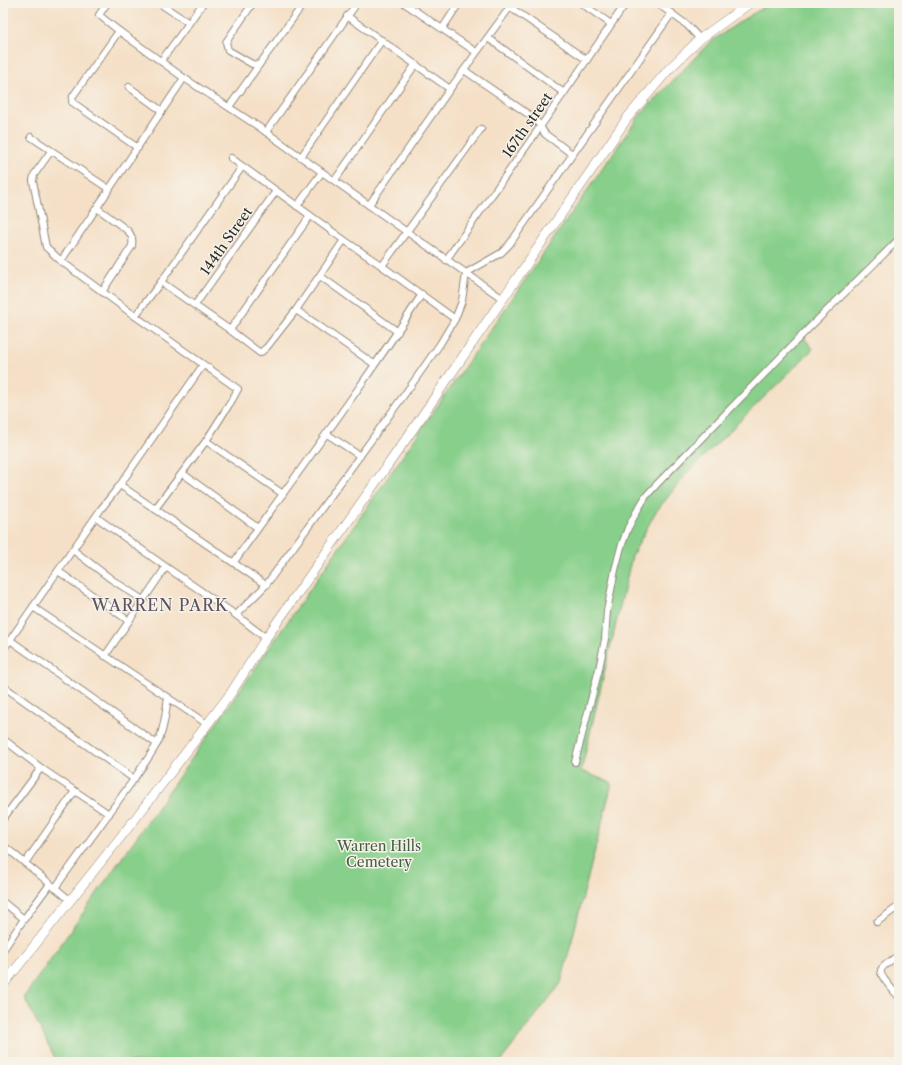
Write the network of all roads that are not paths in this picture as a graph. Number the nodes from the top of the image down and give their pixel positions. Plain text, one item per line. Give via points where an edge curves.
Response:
1 (107, 3) edge
2 (159, 3) edge
3 (203, 3) edge
4 (253, 3) edge
5 (304, 3) edge
6 (357, 3) edge
7 (459, 3) edge
8 (504, 3) edge
9 (581, 3) edge
10 (626, 3) edge
11 (657, 3) edge
12 (750, 3) edge
13 (407, 4) edge
14 (510, 7) junction
15 (672, 13) junction
16 (347, 16) junction
17 (189, 23) junction
18 (611, 24) junction
19 (442, 29) junction
20 (119, 31) junction
21 (488, 38) junction
22 (700, 39) junction
23 (382, 40) junction
24 (476, 52) junction
25 (587, 60) junction
26 (161, 61) junction
27 (259, 64) junction
28 (415, 65) junction
29 (464, 70) junction
30 (184, 78) junction
31 (129, 87) dead end
32 (450, 89) junction
33 (564, 93) junction
34 (229, 107) junction
35 (162, 111) junction
36 (540, 127) junction
37 (481, 129) dead end
38 (266, 132) junction
39 (31, 137) dead end
40 (138, 148) junction
41 (51, 151) junction
42 (572, 154) junction
43 (301, 157) junction
44 (231, 158) dead end
45 (242, 167) junction
46 (322, 172) junction
47 (335, 180) junction
48 (109, 189) junction
49 (276, 190) junction
50 (369, 205) junction
51 (297, 206) junction
52 (97, 208) junction
53 (310, 216) junction
54 (407, 232) junction
55 (899, 238) edge
56 (344, 240) junction
57 (446, 260) junction
58 (61, 261) junction
59 (382, 266) junction
60 (466, 273) junction
61 (320, 276) junction
62 (161, 282) junction
63 (102, 292) junction
64 (422, 294) junction
65 (503, 299) junction
66 (195, 305) junction
67 (296, 310) junction
68 (135, 316) junction
69 (455, 319) junction
70 (230, 330) junction
71 (398, 332) junction
72 (374, 364) junction
73 (204, 365) junction
74 (327, 434) junction
75 (206, 441) junction
76 (360, 456) junction
77 (182, 473) junction
78 (120, 485) junction
79 (283, 494) junction
80 (155, 509) junction
81 (96, 517) junction
82 (258, 528) junction
83 (73, 550) junction
84 (234, 562) junction
85 (166, 567) junction
86 (58, 570) junction
87 (266, 585) junction
88 (143, 600) junction
89 (33, 607) junction
90 (236, 615) junction
91 (129, 620) junction
92 (266, 638) junction
93 (10, 640) junction
94 (3, 650) edge
95 (105, 656) junction
96 (3, 686) edge
97 (168, 697) junction
98 (207, 724) junction
99 (3, 739) edge
100 (157, 744) junction
101 (575, 762) dead end
102 (41, 768) junction
103 (134, 779) junction
104 (76, 791) junction
105 (109, 814) junction
106 (3, 819) edge
107 (3, 845) edge
108 (25, 863) junction
109 (50, 884) junction
110 (56, 888) junction
111 (70, 900) junction
112 (3, 902) edge
113 (899, 906) edge
114 (24, 919) junction
115 (877, 922) dead end
116 (3, 950) edge
117 (899, 955) edge
118 (3, 985) edge
119 (899, 997) edge

1 - 20 street via 99,15
2 - 17 street
3 - 17 street
4 - 27 street via 226,42 228,50 252,64
5 - 27 street
6 - 16 street
7 - 19 street
8 - 14 street
9 - 18 street
10 - 18 street, 167th street
11 - 15 street
12 - 22 street
13 - 19 street
14 - 21 street
14 - 25 street
15 - 22 street
15 - 42 street
16 - 23 street
16 - 38 street
17 - 26 street
18 - 25 street, 167th street
19 - 24 street
20 - 26 street
20 - 40 street via 73,96 72,102
21 - 24 street
21 - 33 street
22 - 65 street via 665,73 628,117
23 - 28 street
23 - 43 street
24 - 29 street
25 - 33 street, 167th street
26 - 30 street
27 - 34 street
28 - 32 street
28 - 47 street
29 - 32 street
29 - 36 street via 531,116
30 - 34 street
30 - 35 street
31 - 35 street
32 - 50 street
33 - 36 street, 167th street
34 - 38 street
35 - 40 street
36 - 42 street
36 - 57 street, 167th street
37 - 54 street
38 - 43 street
39 - 41 street
40 - 48 street
41 - 48 street
41 - 58 street via 34,175 34,181 46,247
42 - 60 street via 505,250
43 - 46 street
44 - 45 street
45 - 49 street
45 - 62 street
46 - 47 street
46 - 51 street
47 - 50 street
48 - 52 street
49 - 51 street
49 - 66 street, 144th Street
50 - 54 street
51 - 53 street
52 - 58 street
52 - 63 street via 127,230 133,240 132,246
53 - 56 street
53 - 70 street
54 - 57 street
54 - 59 street
55 - 101 street via 646,496 628,528 621,547 607,611 599,669
56 - 59 street
56 - 61 street
57 - 60 street
58 - 63 street
59 - 64 street
60 - 65 street
60 - 69 street via 462,301
61 - 67 street
61 - 71 street
62 - 66 street
62 - 68 street
63 - 68 street
64 - 69 street
64 - 71 street
65 - 92 street
66 - 70 street
67 - 70 street via 260,353
67 - 72 street
68 - 73 street
69 - 76 street
71 - 72 street
72 - 74 street
73 - 75 street via 238,389
73 - 78 street
74 - 76 street
74 - 79 street
75 - 77 street
75 - 79 street
76 - 87 street
77 - 80 street
77 - 82 street
78 - 80 street
78 - 81 street
79 - 82 street
80 - 84 street
81 - 83 street
81 - 85 street
82 - 84 street
83 - 86 street
83 - 88 street
84 - 87 street
85 - 88 street
85 - 90 street
86 - 89 street
86 - 91 street
87 - 90 street
88 - 91 street
89 - 93 street
89 - 95 street
90 - 92 street
91 - 95 street
92 - 98 street via 231,693
93 - 94 street
93 - 100 street
95 - 97 street
96 - 103 street
97 - 98 street
97 - 100 street
98 - 111 street
99 - 102 street
100 - 103 street
102 - 104 street
102 - 106 street
103 - 105 street
104 - 105 street
104 - 108 street
105 - 110 street
107 - 108 street
108 - 109 street
109 - 110 street
109 - 114 street
110 - 111 street
111 - 118 street
112 - 114 street
113 - 115 street
114 - 116 street
117 - 119 street via 882,968 881,972

